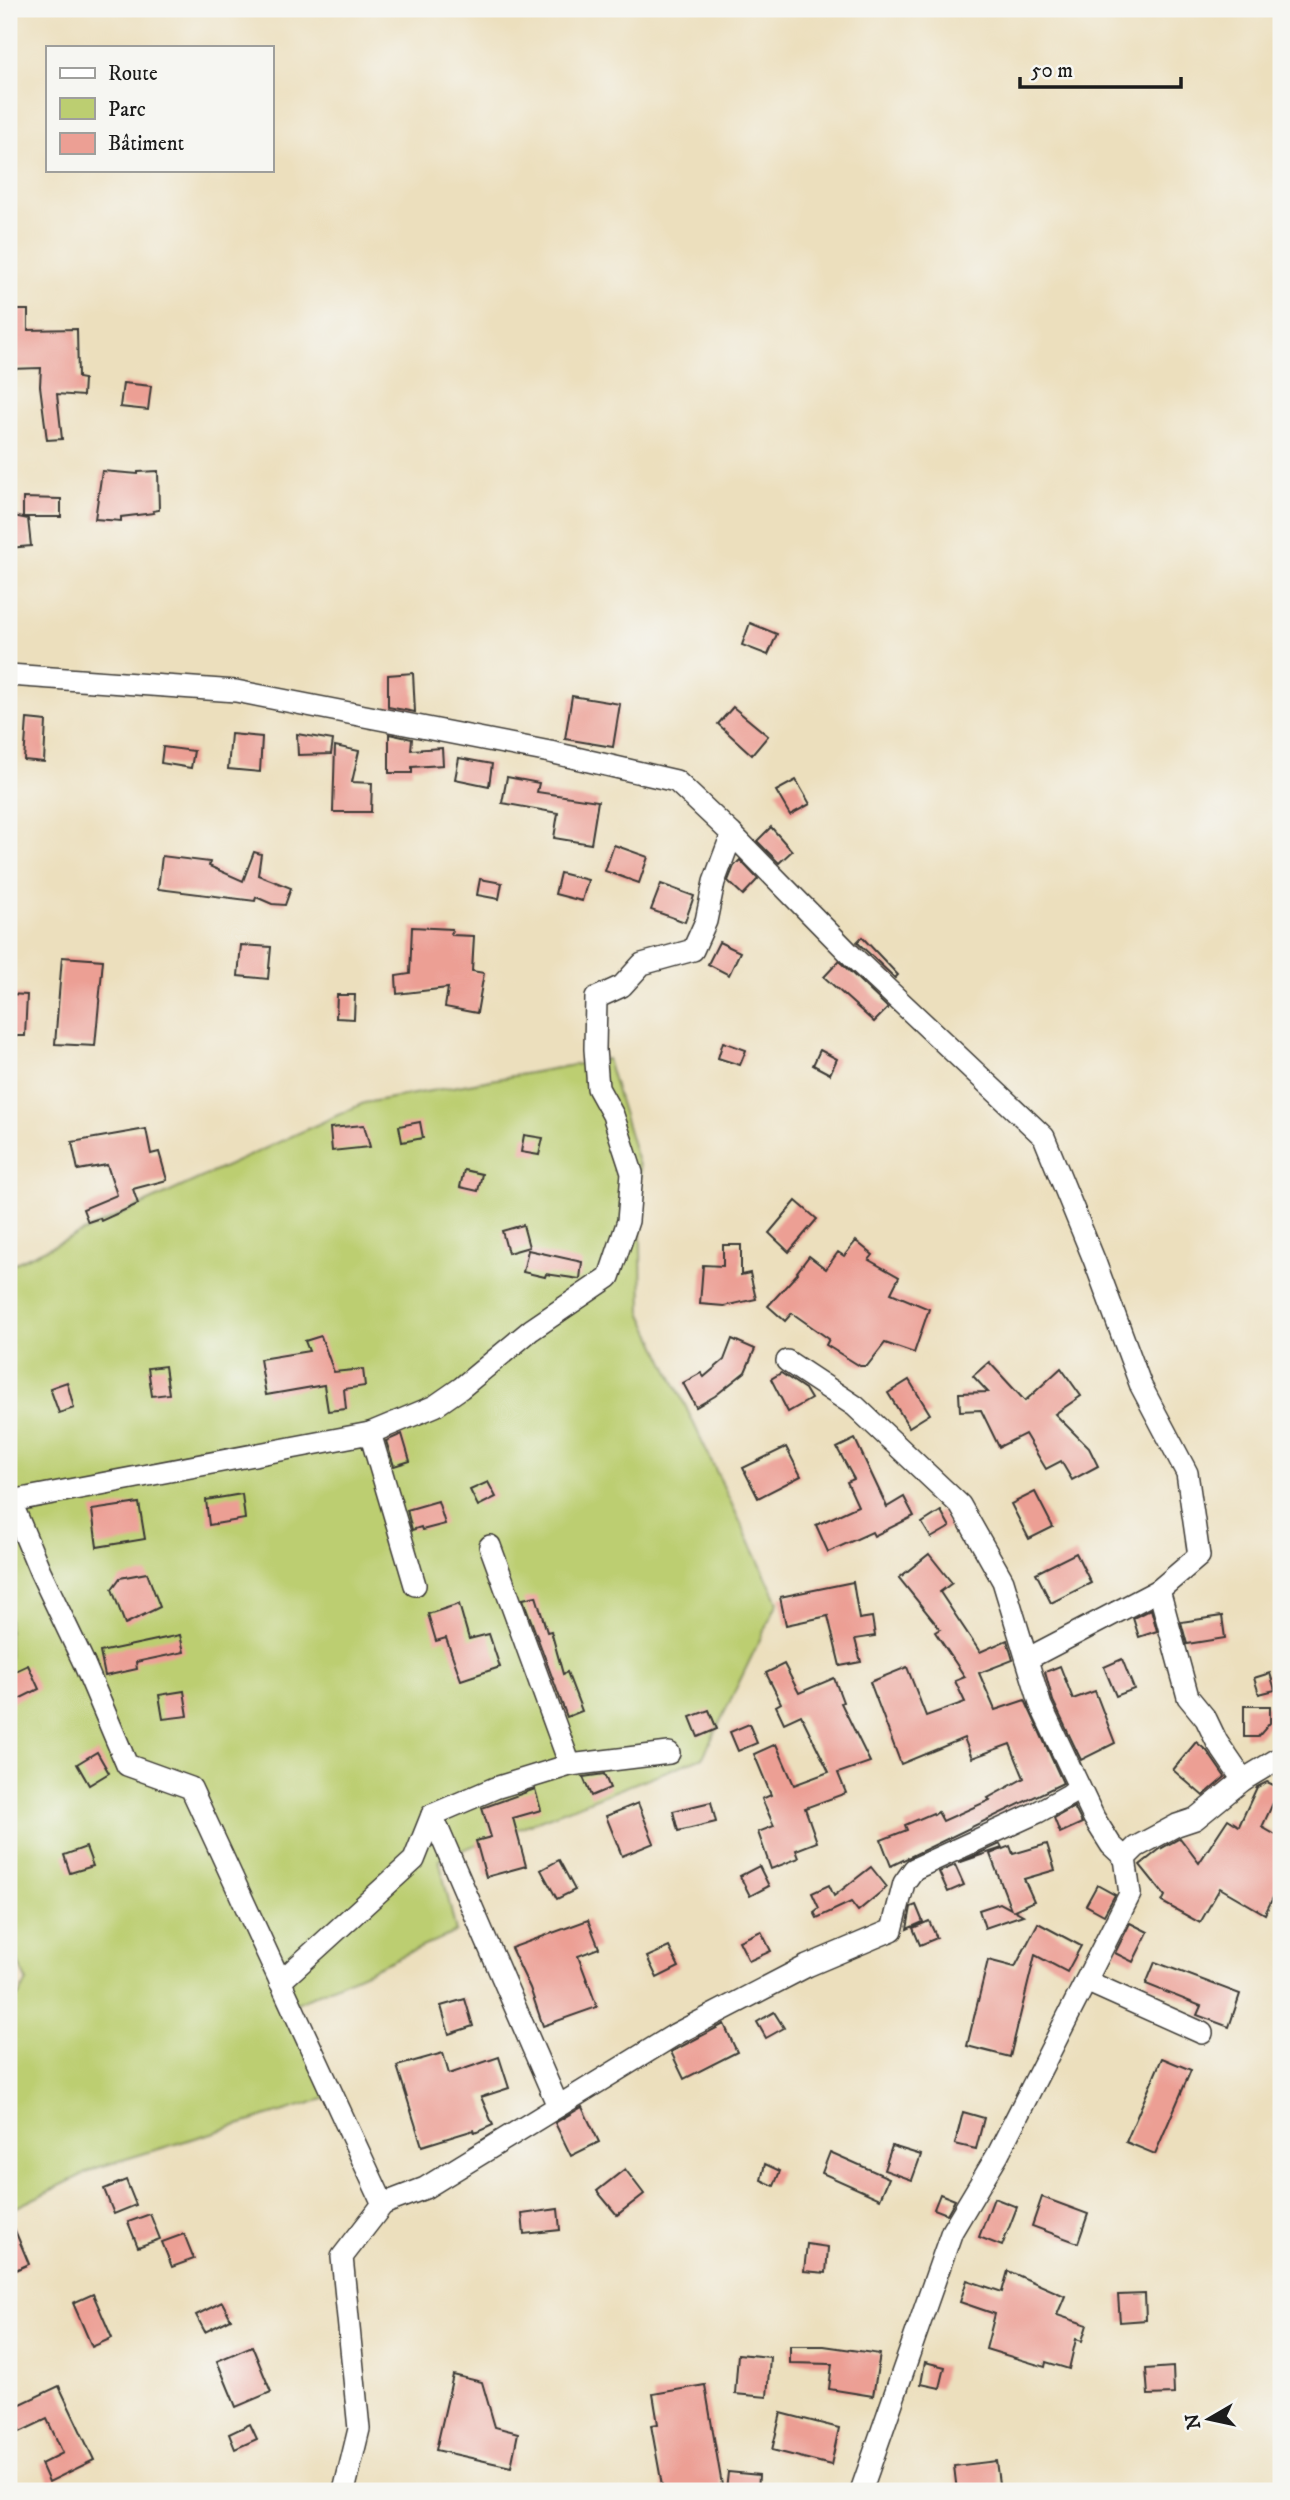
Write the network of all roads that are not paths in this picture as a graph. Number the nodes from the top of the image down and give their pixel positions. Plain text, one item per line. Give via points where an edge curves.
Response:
1 (9, 675) edge
2 (732, 834) junction
3 (787, 1361) dead end
4 (370, 1433) junction
5 (10, 1499) edge
6 (489, 1546) dead end
7 (415, 1585) dead end
8 (1159, 1590) junction
9 (1027, 1659) junction
10 (669, 1753) dead end
11 (1281, 1757) edge
12 (570, 1765) junction
13 (1243, 1780) junction
14 (1079, 1787) junction
15 (432, 1815) junction
16 (1125, 1858) junction
17 (1086, 1981) junction
18 (280, 1982) junction
19 (1202, 2033) dead end
20 (558, 2105) junction
21 (383, 2204) junction
22 (344, 2491) edge
23 (861, 2491) edge

1 - 2 street via 236,691 550,752 676,781
2 - 4 street via 693,950 642,964 622,986 596,998 598,1088 613,1115 632,1173 628,1221 609,1277 531,1330 435,1406
2 - 8 street via 853,957 1044,1138 1141,1386 1187,1473 1199,1556
3 - 9 street via 855,1406 960,1505 1003,1581
4 - 5 street
4 - 7 street
5 - 18 street via 127,1765 191,1788
6 - 12 street
8 - 9 street
8 - 13 street via 1188,1697
9 - 14 street via 1041,1706
10 - 12 street
11 - 13 street
12 - 15 street via 495,1788
13 - 16 street via 1195,1819 1136,1847
14 - 16 street via 1099,1827
14 - 20 street via 1038,1812 914,1869 904,1882 892,1930 807,1966 676,2034
15 - 18 street via 414,1860
15 - 20 street
16 - 17 street via 1130,1894
17 - 19 street
17 - 23 street via 998,2154 952,2231
18 - 21 street
20 - 21 street via 425,2188
21 - 22 street via 342,2257 359,2429

